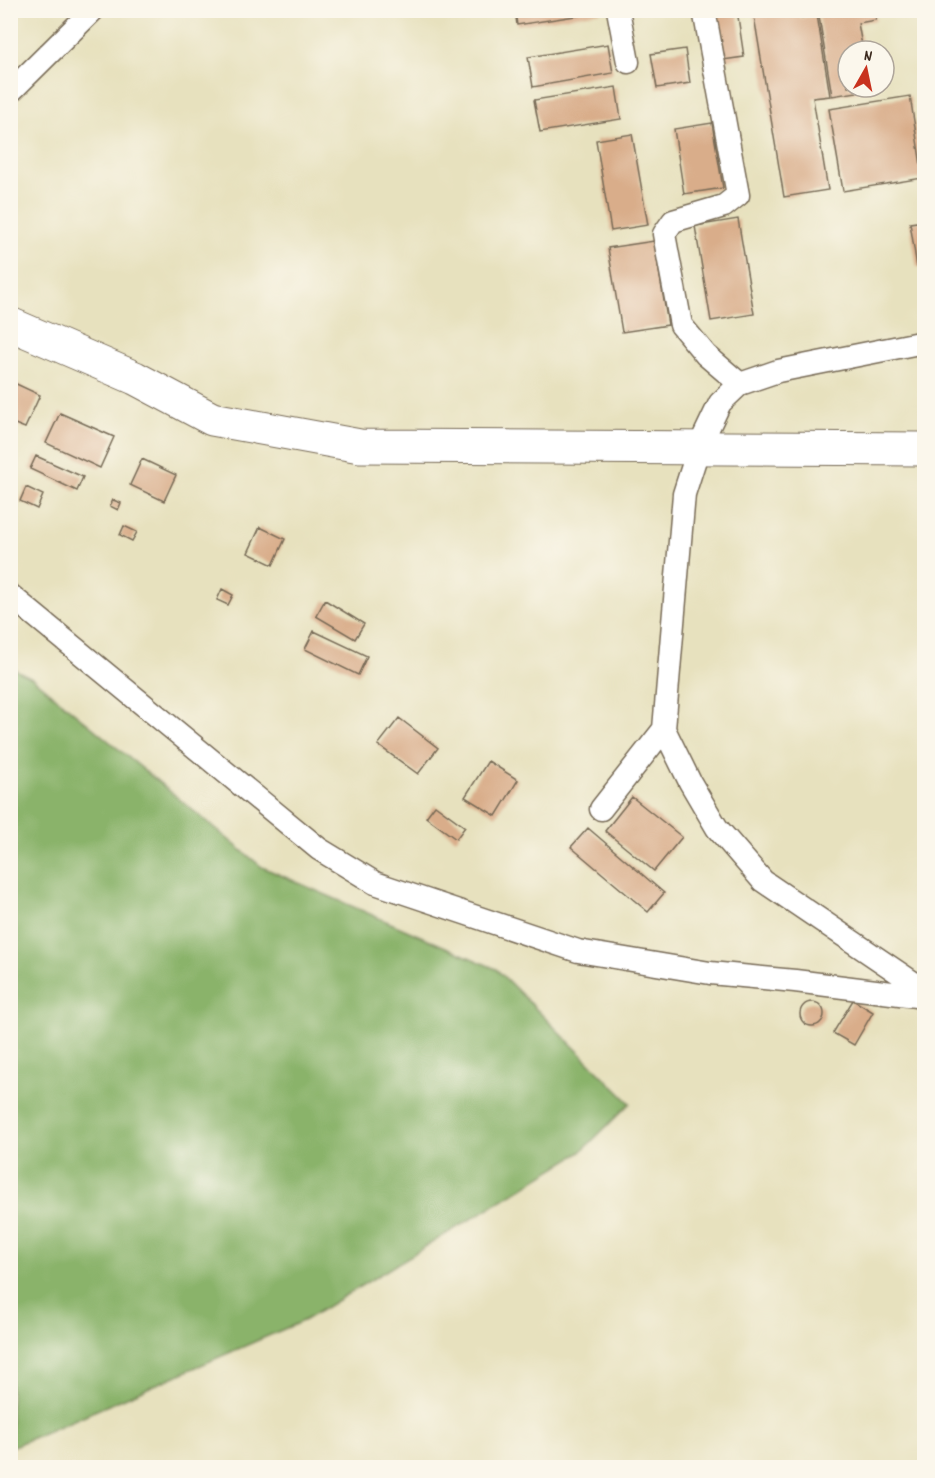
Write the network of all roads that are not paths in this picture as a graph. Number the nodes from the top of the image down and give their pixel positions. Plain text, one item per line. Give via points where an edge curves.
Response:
1 (93, 10) edge
2 (618, 10) edge
3 (705, 10) edge
4 (628, 62) dead end
5 (15, 78) edge
6 (10, 324) edge
7 (924, 342) edge
8 (740, 384) junction
9 (699, 447) junction
10 (924, 449) edge
11 (10, 595) edge
12 (10, 616) edge
13 (43, 624) junction
14 (664, 729) junction
15 (601, 809) dead end
16 (924, 990) edge
17 (924, 997) edge

1 - 5 street
2 - 4 street
3 - 8 street via 738,195 724,206 673,221 664,234 681,325 706,355
6 - 9 street via 135,378 212,419 360,446
7 - 8 street via 778,371
8 - 9 street via 720,403
9 - 10 street
9 - 14 street via 684,494
11 - 13 street
12 - 13 street
13 - 17 street via 319,849 375,883 578,951 710,973
14 - 15 street
14 - 16 street via 717,828 763,881

